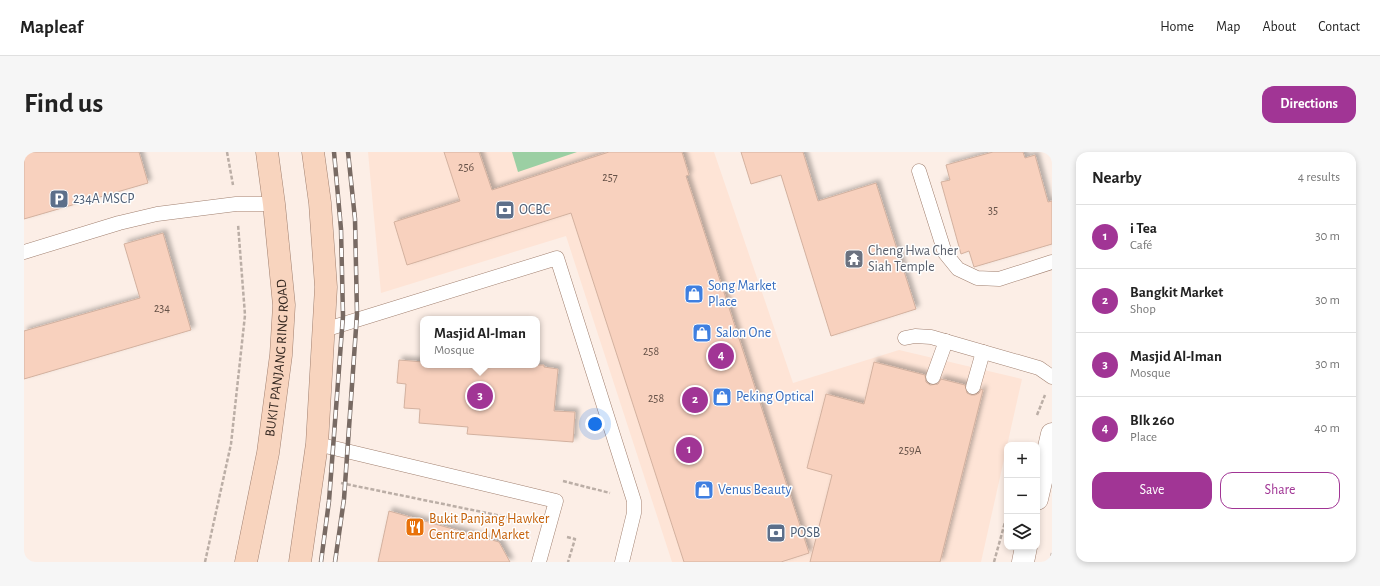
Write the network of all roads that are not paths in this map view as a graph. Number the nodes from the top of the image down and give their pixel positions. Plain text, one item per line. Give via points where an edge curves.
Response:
1 (267, 152) edge
2 (313, 152) edge
3 (919, 171) dead end
4 (274, 204) junction
5 (24, 252) edge
6 (1052, 262) edge
7 (324, 330) junction
8 (905, 338) dead end
9 (946, 341) junction
10 (983, 352) junction
11 (934, 377) dead end
12 (1052, 377) edge
13 (973, 387) dead end
14 (1052, 434) edge
15 (317, 444) junction
16 (1040, 486) edge
17 (1025, 550) edge
18 (246, 562) edge
19 (300, 562) edge
20 (539, 562) edge
21 (622, 562) edge
22 (1023, 562) edge

1 - 4 main road, BUKIT PANJANG RING ROAD
2 - 7 main road via 320,203 326,287
3 - 6 lane via 945,253 958,269 977,278 999,279
4 - 5 lane via 236,204 158,214
4 - 18 main road, BUKIT PANJANG RING ROAD via 284,305 281,355 268,453
7 - 15 main road
7 - 21 lane via 557,258 634,500 634,513
8 - 9 lane via 923,335
9 - 10 lane
9 - 11 lane
10 - 12 lane via 1039,368
10 - 13 lane
14 - 16 street
15 - 19 main road
15 - 20 lane via 556,501
17 - 22 street

